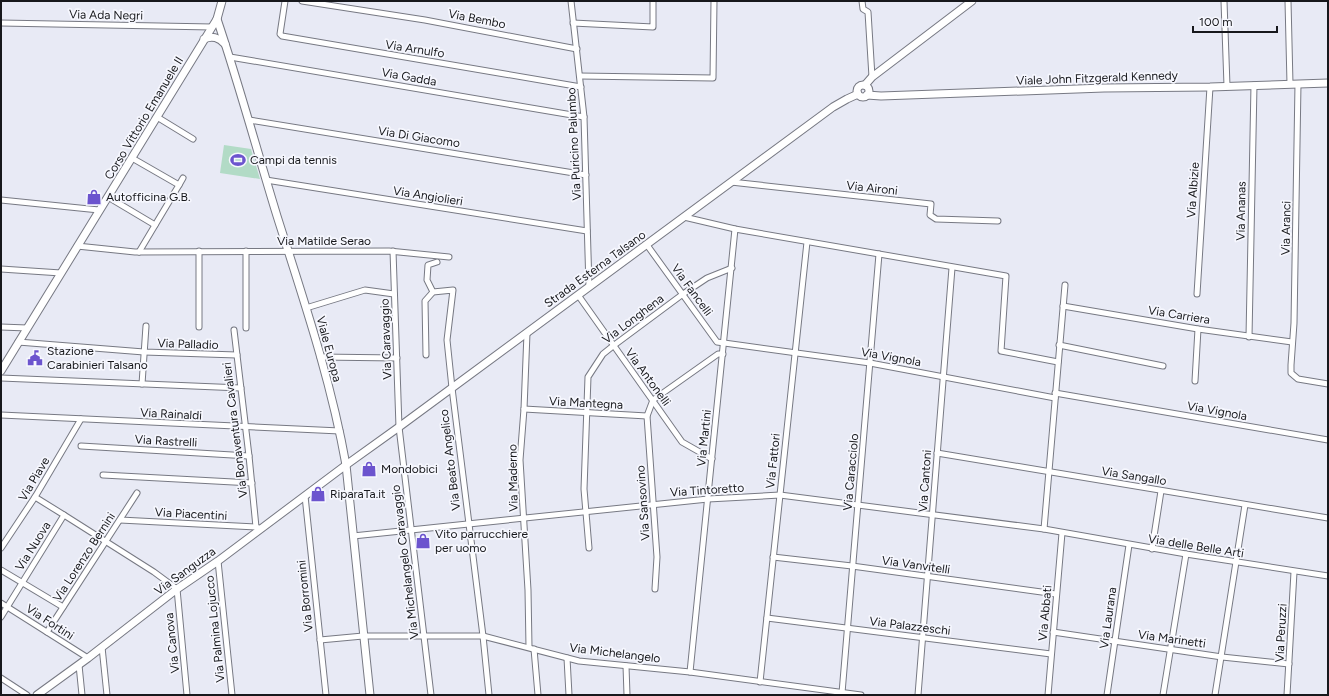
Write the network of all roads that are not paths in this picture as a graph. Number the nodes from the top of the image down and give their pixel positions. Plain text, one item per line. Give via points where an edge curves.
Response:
1 (222, 1) edge
2 (285, 1) edge
3 (302, 1) edge
4 (571, 1) edge
5 (653, 1) edge
6 (714, 1) edge
7 (862, 1) edge
8 (972, 1) edge
9 (1224, 1) edge
10 (1288, 1) edge
11 (217, 19) junction
12 (573, 23) junction
13 (1, 24) edge
14 (212, 27) junction
15 (204, 39) junction
16 (225, 44) junction
17 (577, 49) junction
18 (230, 57) junction
19 (580, 76) junction
20 (872, 77) junction
21 (1328, 83) edge
22 (1294, 84) junction
23 (865, 85) junction
24 (1254, 85) junction
25 (581, 86) junction
26 (1227, 86) junction
27 (1210, 87) junction
28 (858, 94) junction
29 (867, 95) junction
30 (157, 117) junction
31 (584, 117) junction
32 (249, 120) junction
33 (193, 140) dead end
34 (132, 158) junction
35 (586, 175) junction
36 (183, 178) dead end
37 (266, 180) junction
38 (731, 182) junction
39 (179, 186) junction
40 (108, 197) junction
41 (1, 200) edge
42 (99, 210) junction
43 (684, 218) junction
44 (998, 221) dead end
45 (155, 226) junction
46 (735, 229) junction
47 (587, 231) junction
48 (807, 242) junction
49 (647, 244) junction
50 (77, 246) junction
51 (199, 251) junction
52 (246, 251) junction
53 (288, 251) junction
54 (393, 251) junction
55 (139, 252) junction
56 (880, 254) junction
57 (450, 257) dead end
58 (438, 262) dead end
59 (732, 268) junction
60 (952, 268) junction
61 (1, 269) edge
62 (61, 274) junction
63 (1065, 285) dead end
64 (589, 287) junction
65 (433, 292) junction
66 (394, 294) junction
67 (682, 294) junction
68 (1197, 294) dead end
69 (578, 295) junction
70 (1063, 306) junction
71 (306, 308) junction
72 (1, 326) edge
73 (146, 326) dead end
74 (199, 327) dead end
75 (27, 328) junction
76 (246, 328) dead end
77 (1198, 329) junction
78 (234, 330) dead end
79 (527, 333) junction
80 (1249, 337) junction
81 (18, 342) junction
82 (1292, 342) junction
83 (724, 344) junction
84 (613, 346) junction
85 (1059, 346) junction
86 (144, 352) junction
87 (723, 354) junction
88 (795, 354) junction
89 (237, 355) junction
90 (426, 355) dead end
91 (320, 357) junction
92 (397, 358) junction
93 (1058, 362) junction
94 (870, 363) junction
95 (1163, 366) dead end
96 (1, 371) edge
97 (943, 376) junction
98 (1, 378) edge
99 (1194, 381) dead end
100 (142, 384) junction
101 (1328, 384) edge
102 (241, 388) junction
103 (452, 388) junction
104 (1055, 395) junction
105 (653, 400) junction
106 (524, 409) junction
107 (586, 413) junction
108 (1, 415) edge
109 (647, 416) junction
110 (81, 419) junction
111 (246, 427) junction
112 (399, 427) junction
113 (340, 431) junction
114 (1328, 440) edge
115 (81, 446) dead end
116 (937, 453) junction
117 (249, 456) junction
118 (712, 459) junction
119 (346, 465) junction
120 (1048, 473) junction
121 (103, 475) dead end
122 (252, 483) junction
123 (1161, 491) junction
124 (137, 493) dead end
125 (780, 495) junction
126 (304, 496) junction
127 (35, 497) junction
128 (708, 499) junction
129 (654, 504) junction
130 (858, 504) junction
131 (1245, 505) junction
132 (586, 511) junction
133 (933, 514) junction
134 (64, 515) junction
135 (523, 518) junction
136 (1328, 518) edge
137 (120, 520) junction
138 (468, 524) junction
139 (258, 528) junction
140 (1044, 529) junction
141 (412, 530) junction
142 (1062, 533) junction
143 (353, 536) junction
144 (106, 542) junction
145 (1129, 545) junction
146 (1, 548) edge
147 (589, 548) dead end
148 (1152, 549) junction
149 (1186, 554) junction
150 (773, 557) junction
151 (218, 561) junction
152 (1236, 562) junction
153 (852, 566) junction
154 (1, 570) edge
155 (1294, 572) junction
156 (1328, 576) edge
157 (927, 577) junction
158 (22, 582) junction
159 (177, 589) junction
160 (655, 589) dead end
161 (1056, 594) junction
162 (1, 603) edge
163 (7, 607) junction
164 (63, 607) junction
165 (1, 617) edge
166 (767, 618) junction
167 (847, 628) junction
168 (47, 632) junction
169 (1053, 632) junction
170 (364, 636) junction
171 (424, 636) junction
172 (483, 636) junction
173 (922, 637) junction
174 (320, 640) junction
175 (1115, 641) junction
176 (102, 647) junction
177 (532, 648) junction
178 (1170, 649) junction
179 (1051, 654) junction
180 (1222, 656) junction
181 (88, 658) junction
182 (567, 658) junction
183 (1289, 664) junction
184 (79, 665) junction
185 (626, 666) junction
186 (690, 672) junction
187 (1, 678) edge
188 (760, 682) junction
189 (842, 692) junction
190 (27, 695) edge
191 (37, 695) edge
192 (82, 695) edge
193 (107, 695) edge
194 (187, 695) edge
195 (232, 695) edge
196 (326, 695) edge
197 (370, 695) edge
198 (430, 695) edge
199 (489, 695) edge
200 (538, 695) edge
201 (569, 695) edge
202 (627, 695) edge
203 (861, 695) edge
204 (918, 695) edge
205 (1048, 695) edge
206 (1107, 695) edge
207 (1163, 695) edge
208 (1215, 695) edge
209 (1287, 695) edge

1 - 11 street, Corso Vittorio Emanuele II
2 - 25 street, Via Arnulfo via 280,34 282,36
3 - 17 street, Via Bembo via 425,20
4 - 12 street, Via Puricino Palumbo
5 - 12 street via 653,27
6 - 19 street via 713,78
7 - 20 street via 863,9 868,12
8 - 20 street
9 - 26 street
10 - 22 street, Via Aranci
11 - 14 street, Corso Vittorio Emanuele II
11 - 16 street, Viale Europa
12 - 17 street, Via Puricino Palumbo
13 - 14 street, Via Ada Negri
14 - 15 street, Corso Vittorio Emanuele II
15 - 16 street via 216,38
15 - 30 street, Corso Vittorio Emanuele II
16 - 18 street, Viale Europa
17 - 19 street, Via Puricino Palumbo
18 - 31 street, Via Gadda
18 - 32 street, Viale Europa
19 - 25 street, Via Puricino Palumbo
20 - 23 street
21 - 22 street, Viale John Fitzgerald Kennedy
22 - 24 street, Viale John Fitzgerald Kennedy
22 - 82 street, Via Aranci
23 - 28 street via 858,88
23 - 29 street via 869,89
24 - 26 street, Viale John Fitzgerald Kennedy
24 - 80 street, Via Ananas
25 - 31 street, Via Puricino Palumbo
26 - 27 street, Viale John Fitzgerald Kennedy
27 - 29 street, Viale John Fitzgerald Kennedy
27 - 68 street, Via Albizie
28 - 29 street via 862,97
28 - 38 street, Strada Esterna Talsano via 833,107
30 - 33 street
30 - 34 street, Corso Vittorio Emanuele II
31 - 35 street, Via Puricino Palumbo
32 - 35 street, Via Di Giacomo
32 - 37 street, Viale Europa
34 - 39 street
34 - 40 street, Corso Vittorio Emanuele II
35 - 47 street, Via Puricino Palumbo
36 - 39 street
37 - 47 street, Via Angiolieri
37 - 53 street, Viale Europa
38 - 43 street, Strada Esterna Talsano
38 - 44 street, Via Aironi via 931,204 930,215 936,219
39 - 45 street
40 - 42 street, Corso Vittorio Emanuele II
40 - 45 street
41 - 42 street
42 - 50 street, Corso Vittorio Emanuele II
43 - 46 street
43 - 49 street, Strada Esterna Talsano
45 - 55 street
46 - 48 street
46 - 59 street, Via Martini
47 - 64 street, Via Puricino Palumbo
48 - 56 street
48 - 88 street, Via Fattori
49 - 64 street, Strada Esterna Talsano
49 - 67 street, Via Fancelli
50 - 55 street, Via Matilde Serao
50 - 62 street, Corso Vittorio Emanuele II
51 - 52 street, Via Matilde Serao
51 - 55 street, Via Matilde Serao
51 - 74 street
52 - 53 street, Via Matilde Serao
52 - 76 street
53 - 54 street, Via Matilde Serao
53 - 71 street, Viale Europa
54 - 57 street, Via Matilde Serao
54 - 66 street, Via Caravaggio
56 - 60 street
56 - 94 street, Via Caracciolo
58 - 65 street via 428,265 427,280
59 - 67 street, Via Longhena via 707,278
59 - 83 street, Via Martini
60 - 93 street via 1006,276 1001,351
60 - 97 street, Via Cantoni
61 - 62 street
62 - 75 street, Corso Vittorio Emanuele II
63 - 70 street
64 - 69 street, Strada Esterna Talsano
65 - 90 street via 425,301
65 - 103 street, Via Beato Angelico via 453,290 447,340
66 - 71 street via 365,290
66 - 92 street, Via Caravaggio
67 - 83 street, Via Fancelli via 717,342
67 - 84 street, Via Longhena
69 - 79 street, Strada Esterna Talsano
69 - 84 street, Via Antonelli
70 - 77 street, Via Carriera
70 - 85 street
71 - 91 street, Viale Europa
72 - 75 street
73 - 86 street
75 - 81 street, Corso Vittorio Emanuele II
77 - 80 street, Via Carriera
77 - 99 street
78 - 89 street, Via Bonaventura Cavalieri
79 - 103 street, Strada Esterna Talsano
79 - 106 street, Via Maderno
80 - 82 street, Via Carriera
81 - 86 street, Via Palladio
81 - 96 street, Corso Vittorio Emanuele II
82 - 101 street, Via Aranci via 1291,373 1298,378
83 - 87 street, Via Martini
83 - 88 street, Via Vignola
84 - 105 street, Via Antonelli
84 - 107 street, Via Longhena via 603,354 588,377
85 - 93 street
85 - 95 street
86 - 89 street, Via Palladio
86 - 100 street
87 - 105 street via 718,354
87 - 118 street, Via Martini
88 - 94 street, Via Vignola
88 - 125 street, Via Fattori
89 - 102 street, Via Bonaventura Cavalieri
91 - 92 street
91 - 113 street, Viale Europa
92 - 112 street, Via Caravaggio
93 - 104 street
94 - 97 street, Via Vignola
94 - 130 street, Via Caracciolo
97 - 104 street, Via Vignola
97 - 116 street, Via Cantoni
98 - 100 street
100 - 102 street
102 - 111 street, Via Bonaventura Cavalieri
103 - 112 street, Strada Esterna Talsano
103 - 138 street, Via Beato Angelico
104 - 114 street, Via Vignola
104 - 120 street
105 - 109 street
105 - 118 street, Via Antonelli via 682,442
106 - 107 street, Via Mantegna
106 - 135 street, Via Maderno via 520,460
107 - 109 street, Via Mantegna
107 - 132 street, Via Longhena
108 - 110 street, Via Rainaldi
109 - 129 street, Via Sansovino
110 - 111 street, Via Rainaldi
110 - 127 street, Via Piave
111 - 113 street, Via Rainaldi
111 - 117 street, Via Bonaventura Cavalieri
112 - 119 street, Strada Esterna Talsano
112 - 141 street, Via Michelangelo Caravaggio
113 - 119 street, Viale Europa
115 - 117 street, Via Rastrelli
116 - 120 street, Via Sangallo
116 - 133 street, Via Cantoni
117 - 122 street, Via Bonaventura Cavalieri
118 - 128 street, Via Martini
119 - 126 street, Via Sanguzza
119 - 143 street, Viale Europa
120 - 123 street, Via Sangallo
120 - 140 street
121 - 122 street
122 - 139 street, Via Bonaventura Cavalieri
123 - 131 street, Via Sangallo
123 - 148 street
124 - 137 street, Via Lorenzo Bernini
125 - 128 street, Via Tintoretto
125 - 130 street, Via Tintoretto
125 - 150 street, Via Fattori
126 - 139 street, Via Sanguzza
126 - 174 street, Via Borromini
127 - 134 street, Via Nuova
127 - 146 street, Via Piave
128 - 129 street, Via Tintoretto
128 - 186 street, Via Martini
129 - 132 street, Via Tintoretto
129 - 160 street, Via Sansovino via 657,557
130 - 133 street, Via Tintoretto
130 - 153 street, Via Caracciolo
131 - 136 street, Via Sangallo
131 - 152 street
132 - 135 street, Via Tintoretto
132 - 147 street, Via Longhena
133 - 140 street, Via Tintoretto
133 - 157 street, Via Cantoni
134 - 144 street
134 - 158 street, Via Nuova
135 - 138 street, Via Tintoretto
135 - 177 street, Via Maderno
137 - 139 street, Via Piacentini
137 - 144 street, Via Lorenzo Bernini
138 - 141 street, Via Tintoretto
138 - 172 street, Via Beato Angelico
139 - 151 street, Via Sanguzza
140 - 142 street, Via Tintoretto
141 - 143 street, Via Tintoretto
141 - 171 street, Via Michelangelo Caravaggio
142 - 145 street, Via delle Belle Arti
142 - 161 street, Via Abbati
143 - 170 street, Viale Europa
144 - 159 street
144 - 164 street, Via Lorenzo Bernini
145 - 148 street, Via delle Belle Arti
145 - 175 street, Via Laurana
148 - 149 street, Via delle Belle Arti
149 - 152 street, Via delle Belle Arti
149 - 178 street
150 - 153 street, Via Vanvitelli
150 - 166 street, Via Fattori
151 - 159 street, Via Sanguzza
151 - 195 street, Via Palmina Lojucco
152 - 155 street, Via delle Belle Arti
152 - 180 street
153 - 157 street, Via Vanvitelli
153 - 167 street, Via Caracciolo
154 - 158 street
155 - 156 street, Via delle Belle Arti
155 - 183 street, Via Peruzzi
157 - 161 street, Via Vanvitelli
157 - 173 street, Via Cantoni
158 - 163 street, Via Nuova
158 - 164 street
159 - 176 street, Via Sanguzza
159 - 194 street, Via Canova
161 - 169 street, Via Abbati
162 - 163 street, Via Fortini
163 - 165 street, Via Nuova
163 - 168 street, Via Fortini
164 - 168 street, Via Lorenzo Bernini
166 - 167 street, Via Palazzeschi
166 - 188 street, Via Fattori
167 - 173 street, Via Palazzeschi
167 - 189 street, Via Caracciolo
168 - 181 street, Via Fortini
169 - 175 street, Via Marinetti
169 - 179 street, Via Abbati
170 - 171 street, Via Michelangelo
170 - 174 street, Via Michelangelo
170 - 197 street, Viale Europa
171 - 172 street, Via Michelangelo
171 - 198 street, Via Michelangelo Caravaggio
172 - 177 street, Via Michelangelo
172 - 199 street, Via Beato Angelico
173 - 179 street, Via Palazzeschi
173 - 204 street, Via Cantoni
174 - 196 street, Via Borromini
175 - 178 street, Via Marinetti
175 - 206 street, Via Laurana
176 - 181 street, Via Sanguzza
176 - 193 street
177 - 182 street, Via Michelangelo
177 - 200 street, Via Maderno
178 - 180 street, Via Marinetti
178 - 207 street
179 - 205 street, Via Abbati
180 - 183 street, Via Marinetti
180 - 208 street
181 - 184 street, Via Sanguzza
182 - 185 street, Via Michelangelo
182 - 201 street
183 - 209 street, Via Peruzzi
184 - 191 street, Via Sanguzza
184 - 192 street
185 - 186 street, Via Michelangelo
185 - 202 street
186 - 188 street, Via Michelangelo
187 - 190 street
188 - 189 street, Via Michelangelo
189 - 203 street, Via Michelangelo

